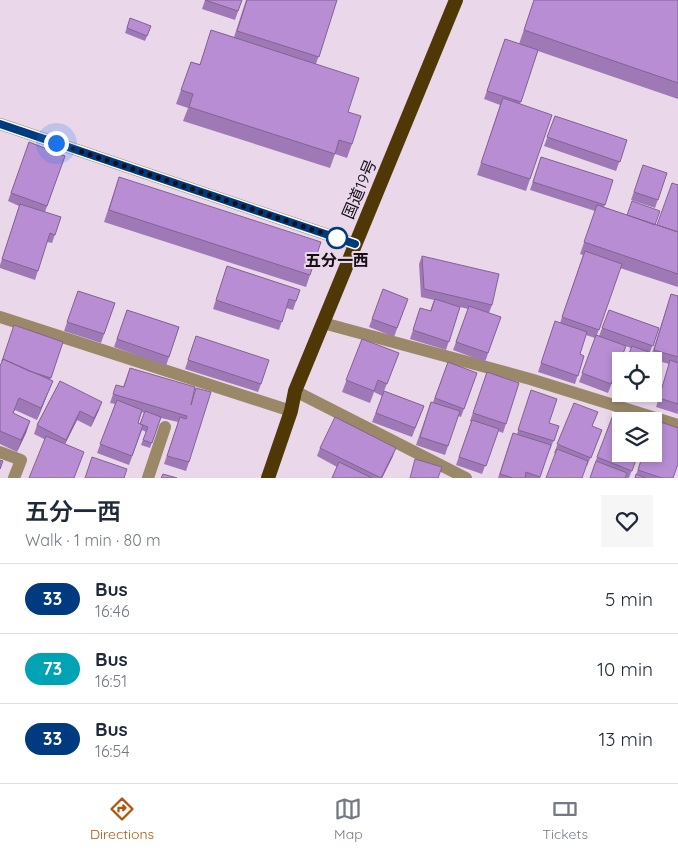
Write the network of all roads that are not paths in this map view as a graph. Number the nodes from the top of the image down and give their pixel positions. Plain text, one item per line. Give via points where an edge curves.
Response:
1 (456, 0) edge
2 (0, 124) edge
3 (355, 244) junction
4 (0, 317) edge
5 (323, 323) junction
6 (295, 392) junction
7 (291, 411) junction
8 (678, 425) edge
9 (165, 427) dead end
10 (0, 452) edge
11 (14, 478) edge
12 (148, 478) edge
13 (268, 478) edge
14 (466, 478) edge

1 - 3 highway, 国道19号
2 - 3 street
3 - 5 highway, 国道19号
4 - 7 street
5 - 6 highway, 国道19号
5 - 8 street via 530,379
6 - 7 highway, 国道19号
6 - 14 street
7 - 13 highway, 国道19号
9 - 12 street
10 - 11 street via 21,460

